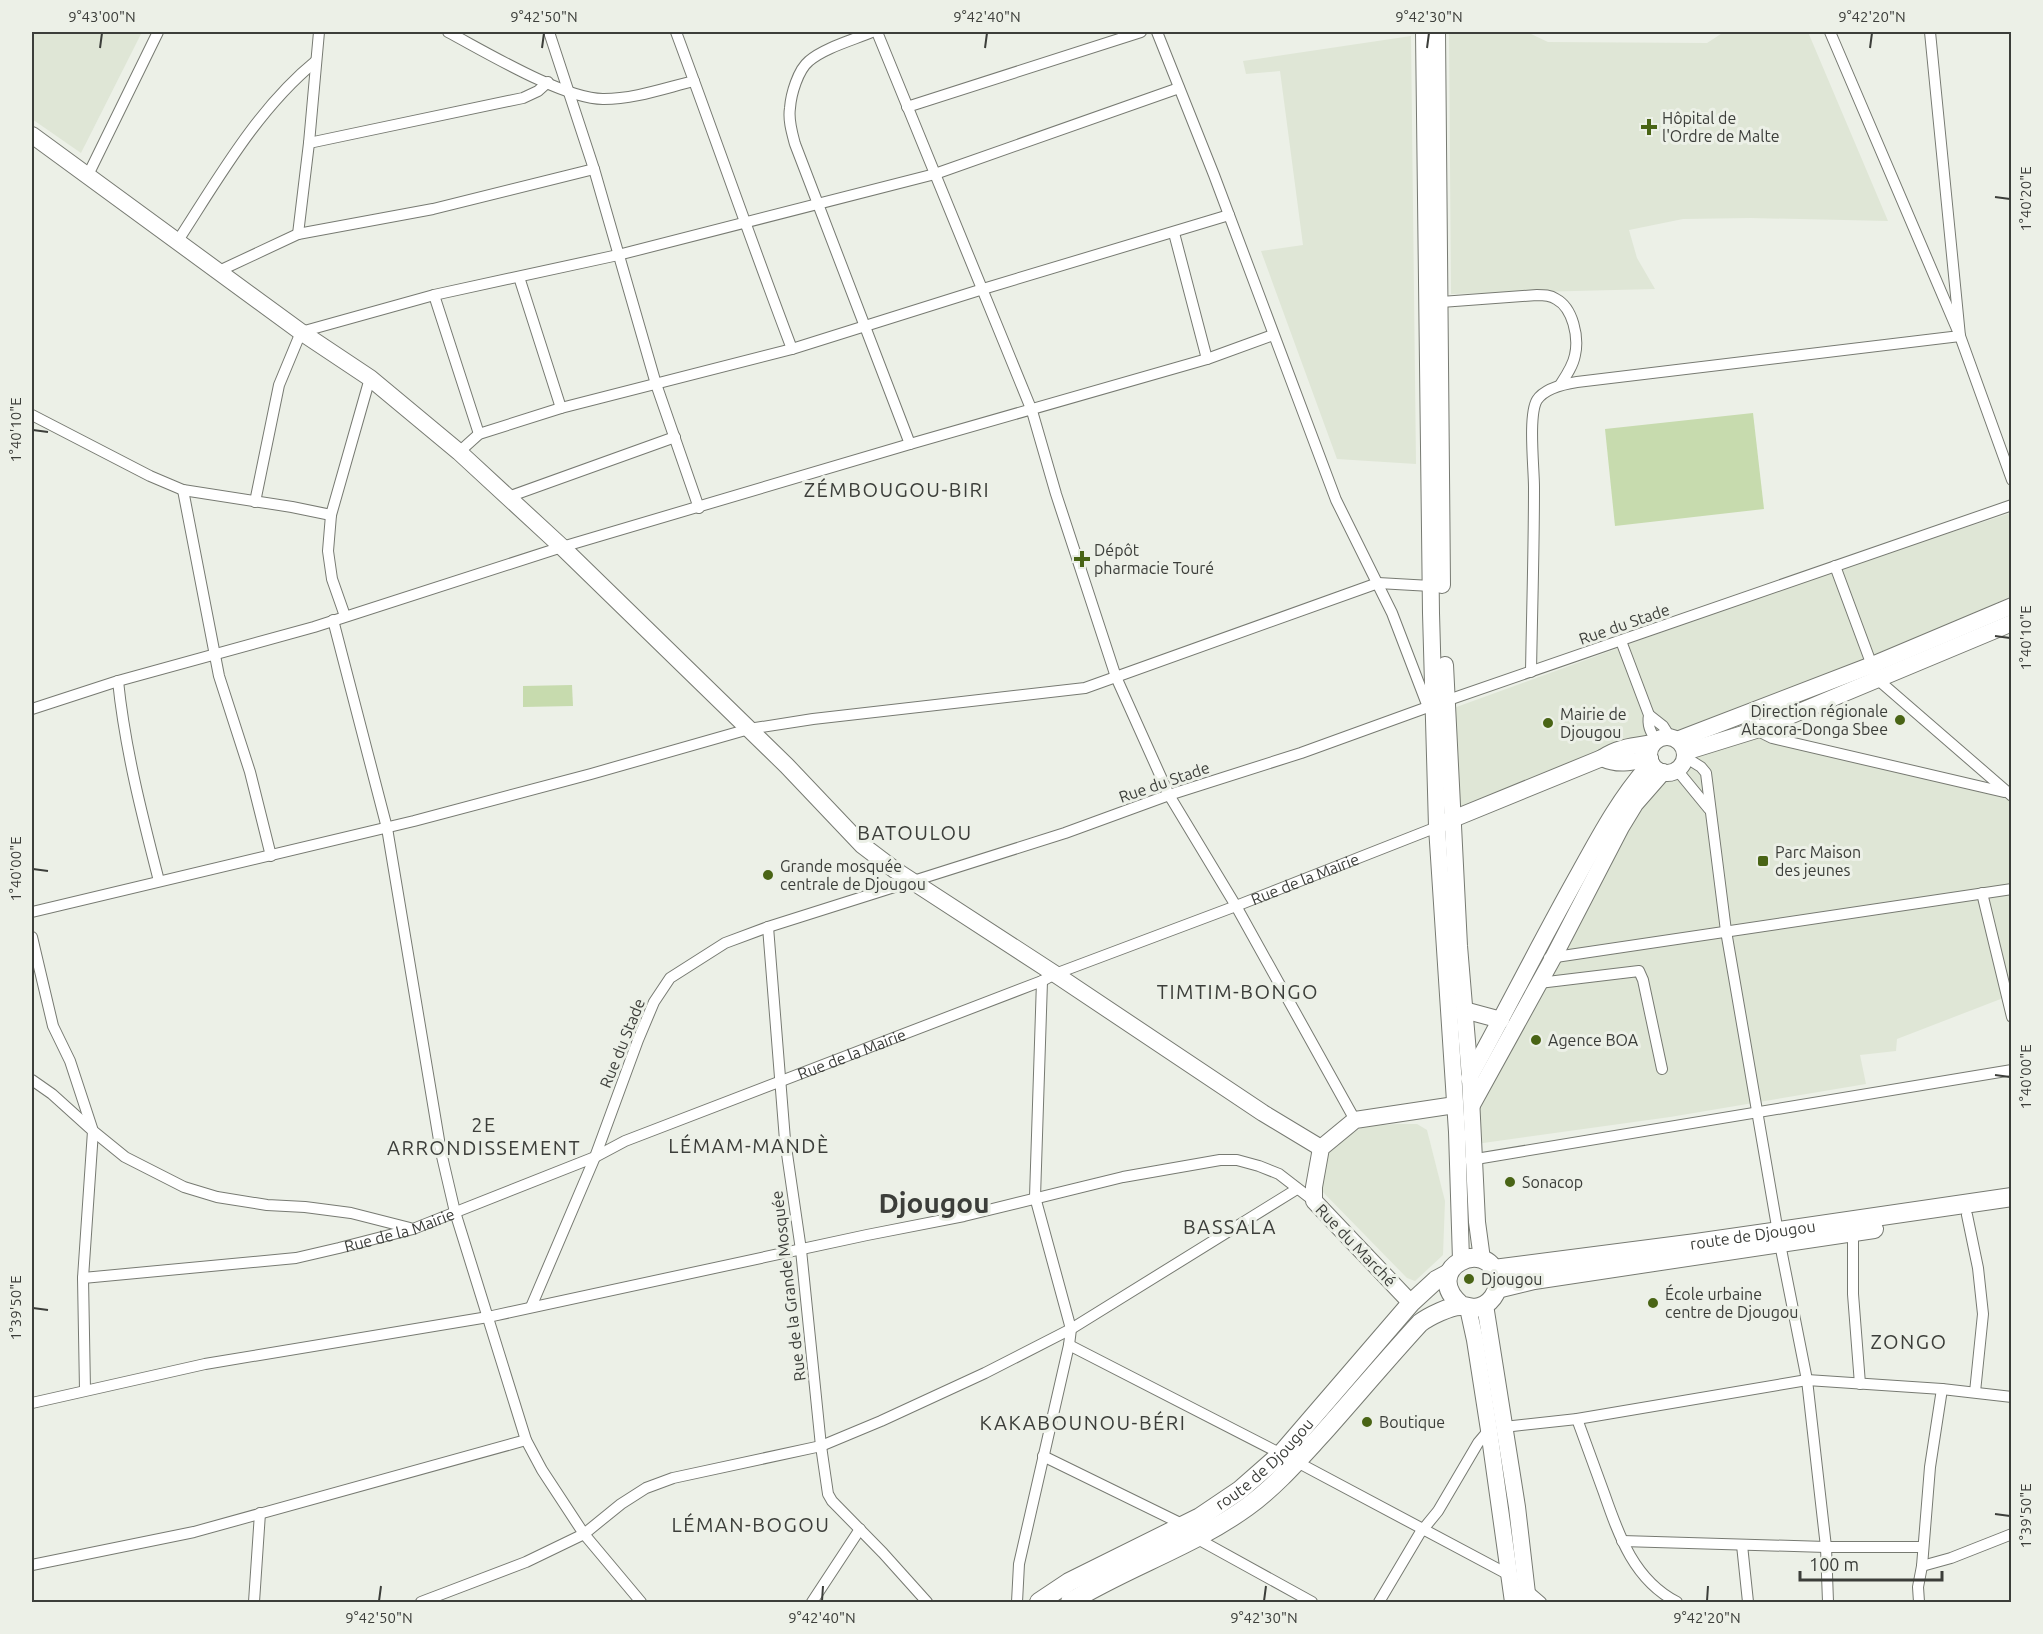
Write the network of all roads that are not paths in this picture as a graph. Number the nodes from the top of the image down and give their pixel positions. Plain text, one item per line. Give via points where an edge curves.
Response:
1 (158, 32) edge
2 (319, 32) edge
3 (448, 32) edge
4 (549, 32) edge
5 (676, 32) edge
6 (872, 32) edge
7 (877, 32) edge
8 (1141, 32) edge
9 (1157, 32) edge
10 (1424, 32) edge
11 (1437, 32) edge
12 (1830, 32) edge
13 (1930, 32) edge
14 (316, 61) junction
15 (694, 81) junction
16 (548, 82) junction
17 (1179, 88) junction
18 (569, 91) junction
19 (907, 107) junction
20 (32, 135) edge
21 (309, 143) junction
22 (594, 169) junction
23 (935, 174) junction
24 (87, 177) junction
25 (817, 204) junction
26 (1229, 215) junction
27 (746, 222) junction
28 (1174, 233) junction
29 (298, 234) junction
30 (177, 242) junction
31 (618, 255) junction
32 (219, 271) junction
33 (519, 277) junction
34 (983, 289) junction
35 (434, 294) junction
36 (1441, 302) junction
37 (864, 328) junction
38 (301, 332) junction
39 (1272, 335) junction
40 (1960, 336) junction
41 (792, 349) junction
42 (1207, 359) junction
43 (370, 378) junction
44 (656, 384) junction
45 (1560, 385) junction
46 (561, 408) junction
47 (1032, 411) junction
48 (32, 415) edge
49 (479, 434) junction
50 (675, 437) junction
51 (910, 444) junction
52 (459, 452) junction
53 (2012, 480) edge
54 (183, 490) junction
55 (508, 497) junction
56 (255, 502) junction
57 (2012, 505) edge
58 (699, 508) junction
59 (331, 515) junction
60 (562, 547) junction
61 (1835, 566) junction
62 (1378, 583) junction
63 (1437, 588) junction
64 (2012, 606) edge
65 (345, 616) junction
66 (333, 620) junction
67 (2012, 623) edge
68 (1621, 641) junction
69 (216, 654) junction
70 (1531, 672) junction
71 (1875, 672) junction
72 (1116, 677) junction
73 (118, 681) junction
74 (1436, 705) junction
75 (32, 709) edge
76 (1754, 712) junction
77 (749, 729) junction
78 (1756, 730) junction
79 (1667, 753) junction
80 (1169, 795) junction
81 (2009, 795) edge
82 (1709, 809) junction
83 (1444, 823) junction
84 (387, 828) junction
85 (271, 856) junction
86 (159, 881) junction
87 (914, 881) junction
88 (2012, 889) edge
89 (1982, 893) junction
90 (1236, 906) junction
91 (32, 912) edge
92 (768, 927) junction
93 (1726, 931) junction
94 (32, 937) edge
95 (1533, 956) junction
96 (1553, 958) junction
97 (1048, 977) junction
98 (1539, 983) junction
99 (1464, 1010) junction
100 (2012, 1017) edge
101 (1501, 1020) junction
102 (1662, 1069) dead end
103 (2012, 1070) edge
104 (1470, 1077) junction
105 (32, 1080) edge
106 (781, 1081) junction
107 (1463, 1106) junction
108 (1757, 1112) junction
109 (1354, 1120) junction
110 (93, 1131) junction
111 (1321, 1148) junction
112 (595, 1157) junction
113 (1466, 1161) junction
114 (1297, 1189) junction
115 (1035, 1197) junction
116 (2012, 1197) edge
117 (1314, 1201) junction
118 (2012, 1209) edge
119 (455, 1212) junction
120 (1967, 1215) junction
121 (413, 1229) junction
122 (1853, 1232) junction
123 (1779, 1237) junction
124 (801, 1250) junction
125 (1488, 1264) junction
126 (1455, 1267) junction
127 (83, 1278) junction
128 (1497, 1289) junction
129 (1411, 1303) junction
130 (1471, 1306) junction
131 (531, 1307) junction
132 (488, 1317) junction
133 (1071, 1329) junction
134 (1069, 1345) junction
135 (1807, 1380) junction
136 (1860, 1384) junction
137 (1942, 1389) junction
138 (85, 1390) junction
139 (1975, 1392) junction
140 (2012, 1397) edge
141 (32, 1403) edge
142 (1577, 1419) junction
143 (1497, 1429) junction
144 (526, 1440) junction
145 (821, 1446) junction
146 (1043, 1456) junction
147 (1289, 1458) junction
148 (260, 1513) junction
149 (1425, 1528) junction
150 (860, 1529) junction
151 (1190, 1532) junction
152 (584, 1534) junction
153 (2012, 1534) edge
154 (1622, 1541) junction
155 (1742, 1545) junction
156 (1923, 1546) junction
157 (1826, 1547) junction
158 (32, 1565) edge
159 (1922, 1566) junction
160 (1510, 1575) junction
161 (1527, 1596) edge
162 (254, 1602) edge
163 (421, 1602) edge
164 (641, 1602) edge
165 (812, 1602) edge
166 (927, 1602) edge
167 (1017, 1602) edge
168 (1039, 1602) edge
169 (1070, 1602) edge
170 (1312, 1602) edge
171 (1379, 1602) edge
172 (1513, 1602) edge
173 (1541, 1602) edge
174 (1677, 1602) edge
175 (1748, 1602) edge
176 (1828, 1602) edge
177 (1919, 1602) edge

1 - 24 street
2 - 14 street
3 - 16 street
4 - 18 street
5 - 15 street
6 - 25 street via 806,62 794,92 790,108 795,144
7 - 19 street
8 - 19 street
9 - 17 street
10 - 63 main road
11 - 36 main road
12 - 40 street
13 - 40 street
14 - 21 street
14 - 30 street via 297,76 251,132
15 - 18 street via 603,99
15 - 27 street
16 - 18 street
16 - 21 street via 523,98
17 - 23 street
17 - 26 street
18 - 22 street
19 - 23 street
20 - 24 main road
21 - 29 street
22 - 29 street via 433,209
22 - 31 street
23 - 25 street
23 - 34 street
24 - 30 main road
25 - 27 street
25 - 37 street
26 - 28 street
26 - 39 street
27 - 31 street
27 - 41 street
28 - 34 street
28 - 42 street
29 - 32 street
30 - 32 main road
31 - 33 street
31 - 44 street
32 - 38 main road
33 - 35 street
33 - 46 street
34 - 37 street
34 - 47 street
35 - 38 street
35 - 49 street
36 - 45 street via 1537,295 1558,300 1574,325 1576,342 1575,356
36 - 63 main road
37 - 41 street
37 - 51 street
38 - 43 main road
38 - 56 street via 279,385
39 - 42 street
39 - 62 street via 1336,500
40 - 45 street
40 - 53 street
41 - 44 street
42 - 47 street
43 - 52 main road
43 - 59 street
44 - 46 street
44 - 50 street
45 - 70 street via 1537,399 1532,415
46 - 49 street
47 - 51 street
47 - 72 street
48 - 54 street
49 - 52 street
50 - 55 street
50 - 58 street
51 - 58 street
52 - 55 main road
54 - 56 street
54 - 69 street
55 - 60 main road
56 - 59 street
57 - 61 street, Rue du Stade
58 - 60 street
59 - 65 street via 328,551
60 - 65 street
60 - 77 main road
61 - 68 street, Rue du Stade
61 - 71 street
62 - 63 street
62 - 72 street
62 - 74 street
63 - 74 main road
64 - 71 main road
65 - 66 street
66 - 69 street
66 - 84 street
67 - 71 main road
68 - 70 street, Rue du Stade
68 - 79 street via 1649,715 1663,726
69 - 73 street
69 - 85 street
70 - 74 street, Rue du Stade
71 - 76 main road
71 - 78 main road
71 - 81 street
72 - 77 street via 1085,688
72 - 80 street
73 - 75 street
73 - 86 street via 134,780
74 - 80 street, Rue du Stade
74 - 83 main road
76 - 78 street
76 - 79 main road
77 - 84 street
77 - 87 main road via 862,845
78 - 79 main road
78 - 81 street via 1796,745
79 - 82 street
79 - 82 street via 1701,767 1706,773
79 - 83 main road, Rue de la Mairie via 1622,764 1602,758
79 - 95 main road via 1620,803
79 - 96 main road via 1628,815
80 - 87 street, Rue du Stade
80 - 90 street
82 - 93 street
83 - 90 street, Rue de la Mairie
83 - 99 main road
83 - 107 main road
84 - 85 street
84 - 119 street via 441,1152
85 - 86 street
86 - 91 street
87 - 92 street, Rue du Stade
87 - 97 main road
88 - 89 street
89 - 93 street
89 - 100 street
90 - 97 street, Rue de la Mairie
90 - 109 street
92 - 106 street, Rue de la Grande Mosquée
92 - 112 street, Rue du Stade via 725,943 670,978 654,1002 638,1040
93 - 96 street
93 - 108 street
94 - 110 street via 53,1026 70,1061
95 - 96 street
95 - 101 main road
96 - 98 main road
97 - 106 street, Rue de la Mairie
97 - 111 main road
97 - 115 street
98 - 102 street via 1639,971
98 - 107 main road
99 - 101 main road
99 - 104 main road
101 - 104 main road
103 - 108 street
104 - 107 main road
105 - 110 street
106 - 112 street, Rue de la Mairie via 625,1141
106 - 124 street, Rue de la Grande Mosquée
107 - 109 main road
107 - 113 main road
108 - 113 street
108 - 123 street
109 - 111 main road
110 - 121 street via 125,1157 184,1187 239,1202 351,1213
110 - 127 street
111 - 117 main road, Rue du Marché
112 - 119 street, Rue de la Mairie
112 - 131 street, Rue du Stade
113 - 125 main road
113 - 126 main road
114 - 115 street via 1279,1174 1259,1166 1220,1160
114 - 117 street
114 - 133 street
115 - 124 street
115 - 133 street
116 - 123 highway, route de Djougou
117 - 129 main road, Rue du Marché
118 - 120 highway, route de Djougou
119 - 121 street, Rue de la Mairie
119 - 132 street
120 - 122 highway, route de Djougou
120 - 139 street via 1983,1314
121 - 127 street, Rue de la Mairie via 296,1258
122 - 123 highway, route de Djougou
122 - 136 street
123 - 125 highway, route de Djougou via 1555,1262
123 - 128 highway, route de Djougou
123 - 135 street
124 - 131 street
124 - 145 street, Rue de la Grande Mosquée
125 - 126 highway via 1472,1257
125 - 128 highway via 1497,1279
126 - 129 highway, route de Djougou
126 - 130 highway via 1447,1286 1452,1297
127 - 138 street
128 - 130 highway via 1494,1295
129 - 147 highway, route de Djougou
130 - 143 main road
130 - 147 highway via 1429,1316 1420,1323
131 - 132 street
132 - 138 street via 205,1364
132 - 144 street
133 - 134 street
133 - 145 street via 975,1378
134 - 146 street
134 - 147 street
135 - 136 street
135 - 142 street
135 - 157 street
136 - 137 street
137 - 139 street
137 - 156 street
138 - 141 street
139 - 140 street
142 - 143 street
142 - 154 street
143 - 149 street via 1478,1443
143 - 160 main road
143 - 161 main road via 1517,1507
144 - 148 street
144 - 152 street
145 - 150 street, Rue de la Grande Mosquée via 828,1494
145 - 152 street via 673,1478 646,1488
146 - 151 street
146 - 167 street via 1019,1564
147 - 149 street
147 - 151 highway, route de Djougou via 1240,1490
148 - 158 street via 194,1532
148 - 162 street
149 - 160 street
149 - 171 street
150 - 165 street
150 - 166 street, Rue de la Grande Mosquée
151 - 168 highway, route de Djougou via 1069,1582
151 - 169 highway
151 - 170 street
152 - 163 street via 526,1562
152 - 164 street
153 - 159 street
154 - 155 street
154 - 174 street via 1642,1574
155 - 157 street
155 - 175 street
156 - 157 street
156 - 159 street
157 - 176 street
159 - 177 street
160 - 161 street
160 - 172 main road
161 - 173 street

